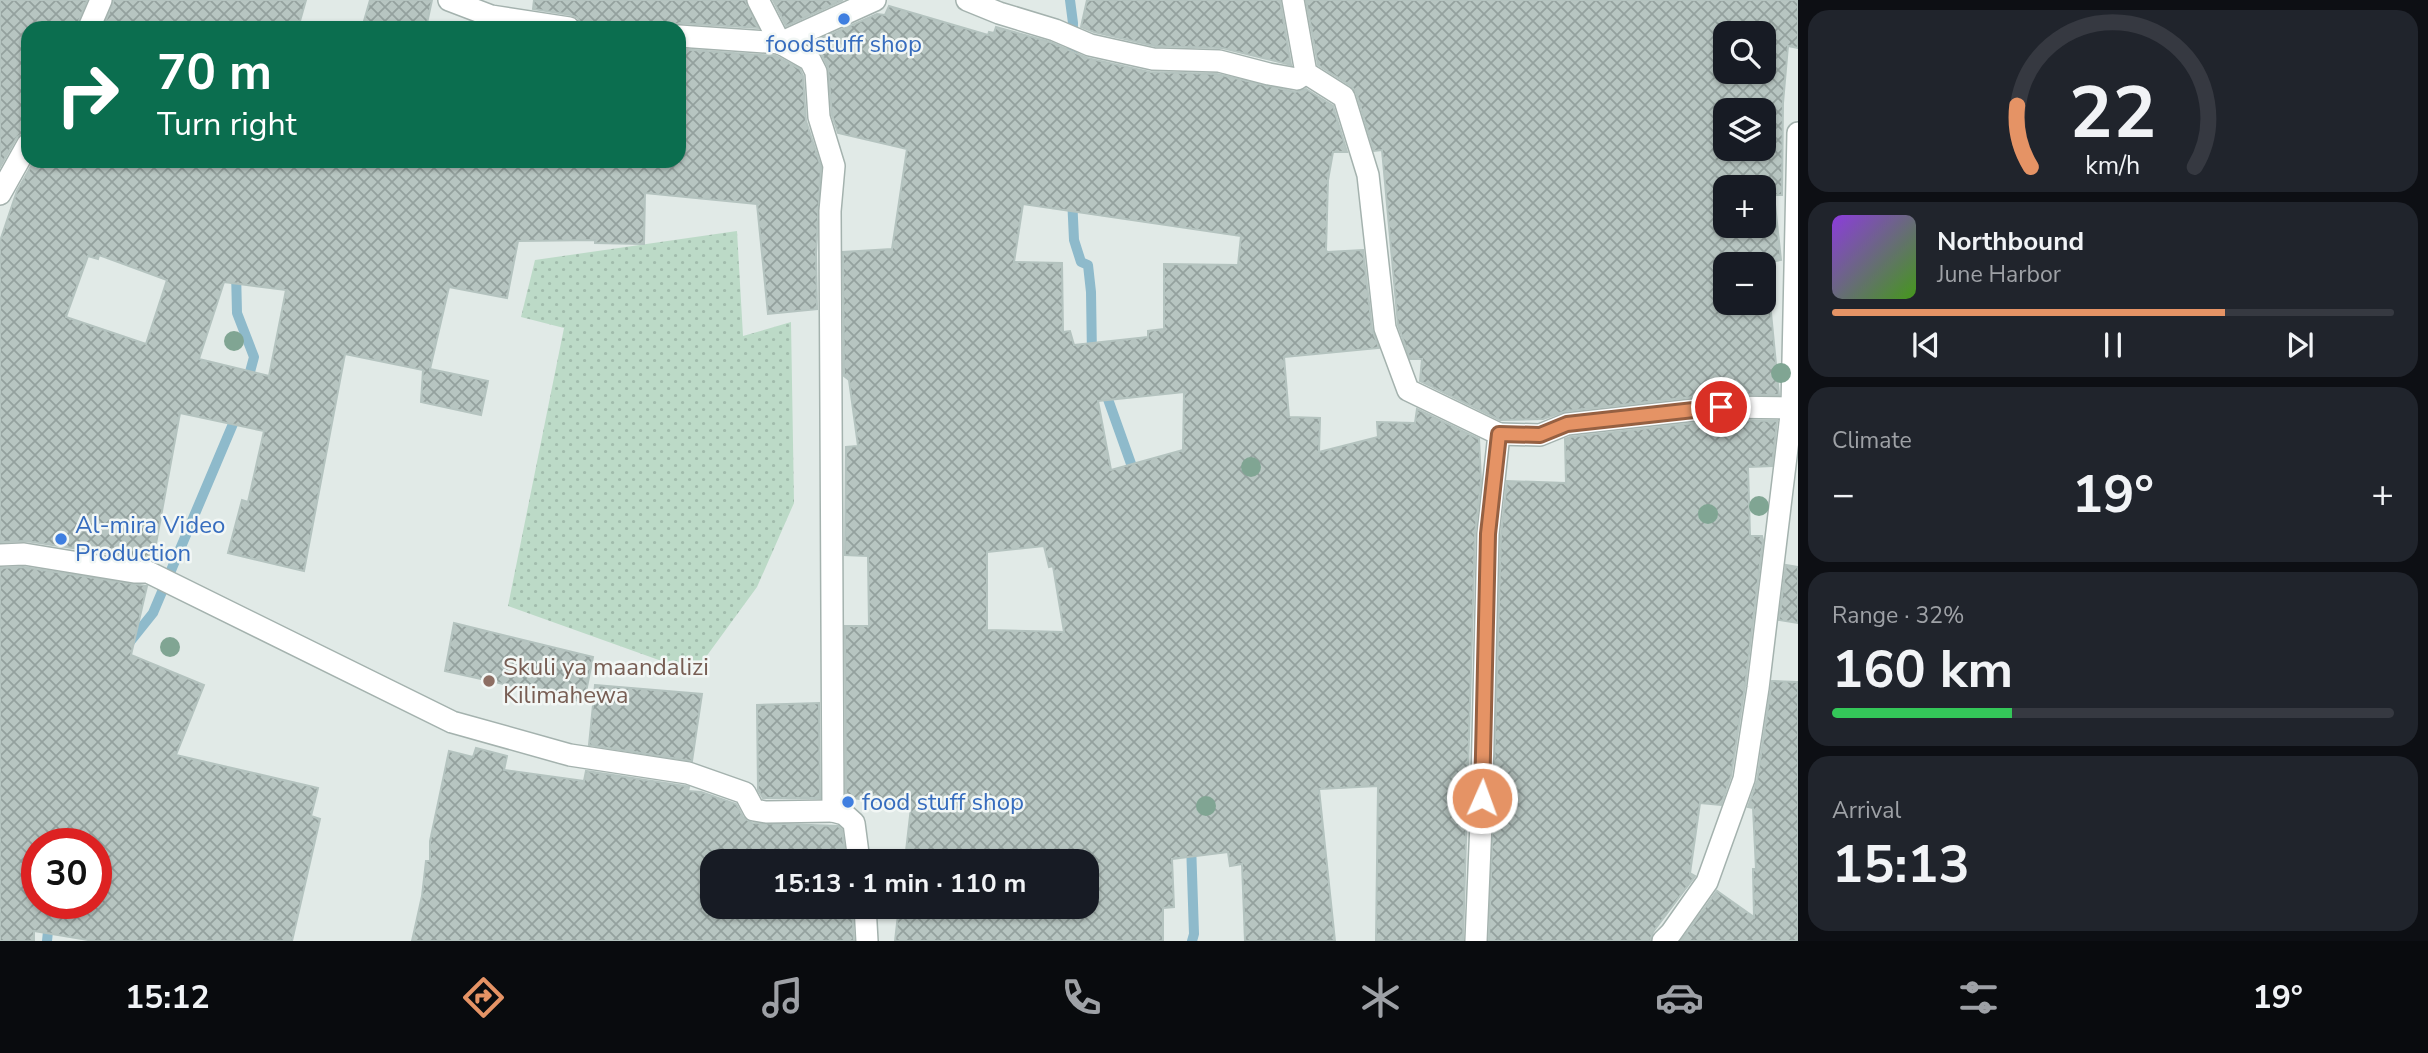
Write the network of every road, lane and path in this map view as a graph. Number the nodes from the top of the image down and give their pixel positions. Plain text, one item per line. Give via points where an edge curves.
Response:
1 (100, 0) edge
2 (449, 0) edge
3 (758, 0) edge
4 (875, 0) edge
5 (967, 0) edge
6 (1293, 0) edge
7 (92, 21) edge
8 (524, 21) edge
9 (686, 36) edge
10 (780, 43) junction
11 (1306, 73) junction
12 (1798, 133) edge
13 (21, 156) edge
14 (0, 194) edge
15 (1795, 407) edge
16 (1499, 434) junction
17 (0, 555) edge
18 (833, 811) junction
19 (857, 849) edge
20 (865, 919) edge
21 (867, 941) edge
22 (1476, 941) edge
23 (1663, 941) edge

1 - 7 street
2 - 8 street via 491,16
3 - 10 street
4 - 10 street
5 - 11 street via 1090,45 1153,60 1219,61 1297,79
6 - 11 street
9 - 10 street
10 - 18 street via 810,60 816,72 819,117 834,166 830,211
11 - 16 street via 1343,97 1348,110 1368,175 1385,328 1408,390
12 - 15 street
13 - 14 street
15 - 16 street via 1721,407 1567,424 1540,435
15 - 23 street via 1744,779 1707,882
16 - 22 street via 1488,534
17 - 18 street via 24,554 148,572 452,722 570,755 688,773 745,793 754,810
18 - 19 street via 853,822
20 - 21 street

